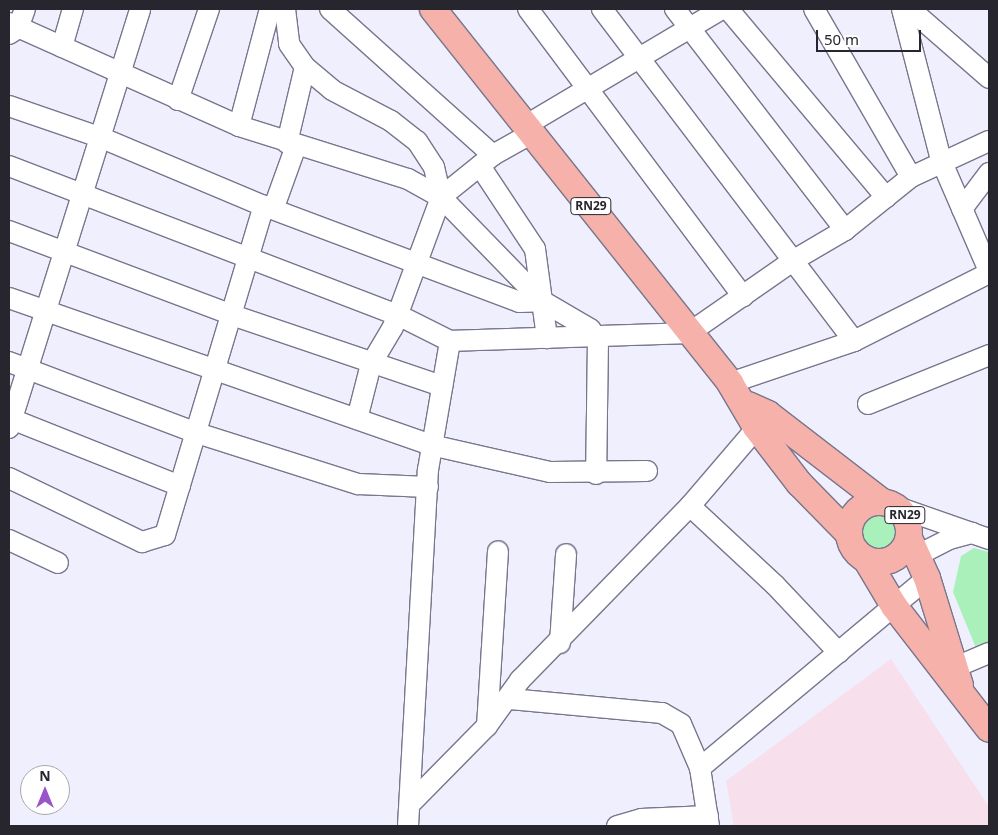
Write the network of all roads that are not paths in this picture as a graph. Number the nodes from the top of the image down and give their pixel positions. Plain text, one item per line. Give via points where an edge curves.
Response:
1 (25, 9) edge
2 (74, 9) edge
3 (140, 9) edge
4 (209, 9) edge
5 (270, 9) edge
6 (285, 9) edge
7 (330, 9) edge
8 (433, 9) edge
9 (528, 9) edge
10 (602, 9) edge
11 (675, 9) edge
12 (722, 9) edge
13 (728, 9) edge
14 (814, 9) edge
15 (902, 9) edge
16 (910, 9) edge
17 (12, 28) edge
18 (690, 28) junction
19 (62, 47) junction
20 (641, 60) junction
21 (305, 67) junction
22 (120, 76) junction
23 (989, 78) edge
24 (585, 87) junction
25 (178, 100) junction
26 (9, 106) edge
27 (239, 126) junction
28 (531, 128) junction
29 (102, 138) junction
30 (989, 141) edge
31 (291, 144) junction
32 (486, 160) junction
33 (941, 160) junction
34 (9, 166) edge
35 (989, 174) edge
36 (911, 178) junction
37 (441, 196) junction
38 (82, 197) junction
39 (886, 197) junction
40 (270, 206) junction
41 (962, 209) junction
42 (845, 230) junction
43 (9, 231) edge
44 (64, 253) junction
45 (794, 260) junction
46 (249, 261) junction
47 (417, 262) junction
48 (989, 272) edge
49 (743, 296) junction
50 (9, 298) edge
51 (542, 301) junction
52 (46, 312) junction
53 (398, 314) junction
54 (232, 316) junction
55 (689, 333) junction
56 (547, 338) junction
57 (598, 339) junction
58 (450, 340) junction
59 (854, 341) junction
60 (989, 355) edge
61 (9, 362) edge
62 (371, 364) junction
63 (28, 369) junction
64 (216, 373) junction
65 (730, 383) junction
66 (442, 386) junction
67 (868, 404) dead end
68 (757, 416) junction
69 (357, 419) junction
70 (10, 421) edge
71 (197, 433) junction
72 (431, 445) junction
73 (647, 471) dead end
74 (596, 474) junction
75 (9, 478) edge
76 (180, 486) junction
77 (428, 487) junction
78 (889, 504) junction
79 (690, 506) junction
80 (848, 533) junction
81 (980, 536) edge
82 (9, 540) edge
83 (498, 551) dead end
84 (566, 554) dead end
85 (918, 557) junction
86 (866, 559) junction
87 (58, 563) dead end
88 (894, 606) junction
89 (560, 643) junction
90 (839, 653) junction
91 (989, 653) edge
92 (954, 676) junction
93 (510, 699) junction
94 (487, 726) junction
95 (989, 729) edge
96 (700, 768) junction
97 (411, 803) junction
98 (708, 821) edge
99 (408, 826) edge
100 (617, 826) edge

1 - 17 street
2 - 19 street
3 - 22 street
4 - 25 street
5 - 27 street
6 - 21 street via 289,44
7 - 32 street
8 - 28 main road, RN29
9 - 24 street
10 - 20 street
11 - 18 street
12 - 18 street
13 - 39 street
14 - 36 street
15 - 33 street
16 - 23 street
17 - 19 street
18 - 20 street
18 - 42 street
19 - 22 street
20 - 24 street
20 - 45 street
21 - 31 street
21 - 37 street via 332,90 391,121 416,142 434,166
22 - 25 street
22 - 29 street
24 - 28 street
24 - 49 street
25 - 27 street
26 - 29 street
27 - 31 street
28 - 32 street
28 - 55 main road, RN29
29 - 38 street
29 - 40 street
30 - 33 street
31 - 37 street via 408,179
31 - 40 street
32 - 37 street
32 - 51 street via 535,249
33 - 36 street
33 - 41 street
34 - 38 street
35 - 41 street
36 - 39 street
37 - 47 street
37 - 51 street
38 - 44 street
38 - 46 street
39 - 42 street
40 - 46 street
40 - 47 street
41 - 48 street
42 - 45 street
43 - 44 street
44 - 52 street
44 - 54 street
45 - 49 street
45 - 59 street
46 - 53 street
46 - 54 street
47 - 51 street via 519,302
47 - 53 street
48 - 59 street
49 - 55 street
50 - 52 street
51 - 56 street
51 - 57 street via 590,329
52 - 63 street
52 - 64 street
53 - 58 street
53 - 62 street
54 - 62 street
54 - 64 street
55 - 57 street
55 - 65 main road, RN29
56 - 57 street
56 - 58 street
57 - 74 street
58 - 66 street
59 - 65 street
60 - 67 street
61 - 63 street
62 - 66 street
62 - 69 street
63 - 70 street
63 - 71 street
64 - 69 street
64 - 71 street
65 - 68 main road, RN29
66 - 72 street
68 - 78 main road, RN29
68 - 79 street
68 - 80 main road, RN29 via 799,484
69 - 72 street
70 - 76 street
71 - 76 street
71 - 77 street via 358,484
72 - 74 street via 550,472
72 - 77 street
73 - 74 street
75 - 76 street via 149,543 170,526
77 - 97 street
78 - 80 main road, RN29 via 858,510
78 - 81 street
78 - 85 main road, RN29 via 905,516
79 - 89 street
79 - 90 street via 775,584
80 - 86 main road, RN29 via 853,549
81 - 85 street via 949,539
82 - 87 street
83 - 94 street
84 - 89 street
85 - 86 main road, RN29
85 - 88 street
85 - 92 main road, RN29
86 - 88 main road, RN29
88 - 90 street
88 - 92 main road, RN29
89 - 93 street via 520,680
90 - 96 street
91 - 92 street
92 - 95 main road, RN29
93 - 94 street
93 - 96 street via 662,713 681,724
94 - 97 street
96 - 98 street
97 - 99 street
98 - 100 street via 641,819

